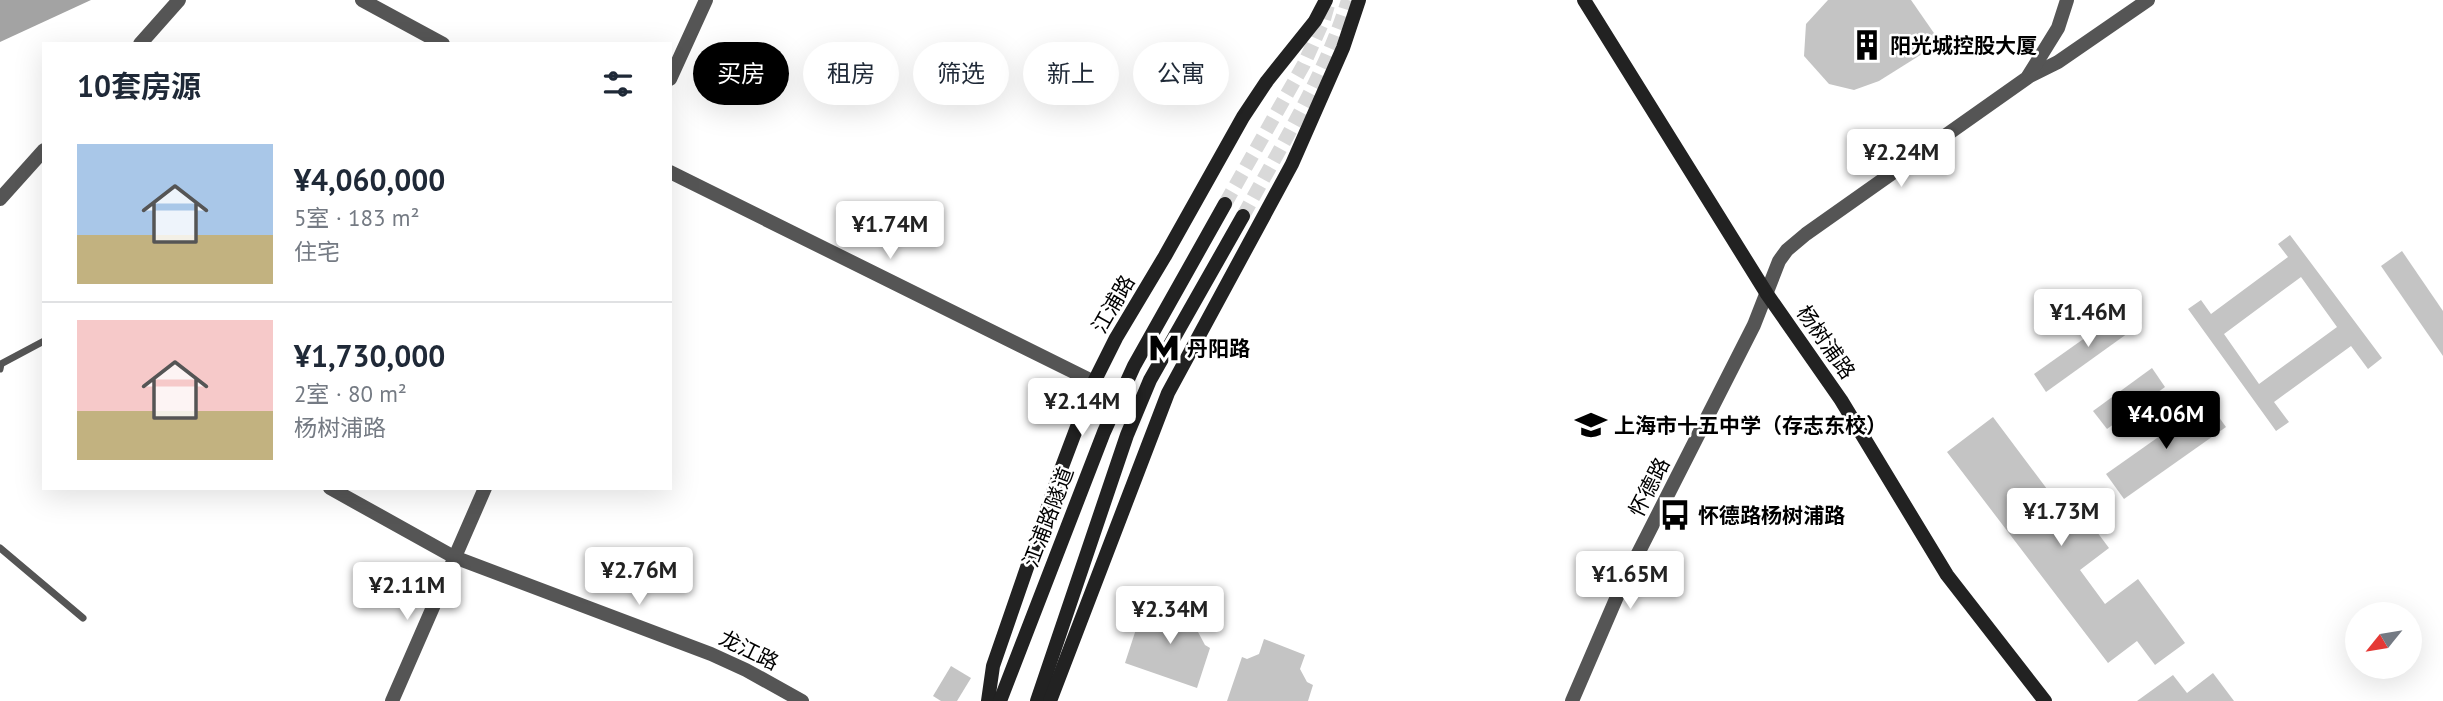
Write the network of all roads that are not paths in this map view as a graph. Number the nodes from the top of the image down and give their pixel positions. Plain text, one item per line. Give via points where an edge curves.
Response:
1 (179, 0) edge
2 (362, 0) edge
3 (706, 0) edge
4 (1326, 0) edge
5 (1584, 0) edge
6 (2067, 0) edge
7 (2148, 0) edge
8 (1358, 1) edge
9 (141, 42) edge
10 (439, 42) edge
11 (672, 75) edge
12 (2027, 78) junction
13 (42, 152) edge
14 (672, 173) edge
15 (0, 199) edge
16 (1226, 204) tunnel mouth
17 (1243, 216) tunnel mouth
18 (1767, 293) junction
19 (42, 342) edge
20 (0, 369) edge
21 (1094, 382) junction
22 (334, 490) edge
23 (484, 490) edge
24 (0, 548) edge
25 (454, 557) junction
26 (83, 618) dead end
27 (392, 701) edge
28 (802, 701) edge
29 (988, 701) edge
30 (1000, 701) edge
31 (1037, 701) edge
32 (1050, 701) edge
33 (1572, 701) edge
34 (2045, 701) edge

1 - 9 street
2 - 10 street
3 - 11 street
4 - 21 main road, 江浦路 via 1243,117
5 - 18 main road, 杨树浦路
6 - 12 street via 2058,28
7 - 12 street
8 - 32 main road via 1343,48 1292,164 1168,394
12 - 18 street, 怀德路 via 1794,243 1779,261
13 - 15 street
14 - 21 street
16 - 30 main road, 江浦路隧道 via 1134,366
17 - 31 main road via 1150,380 1131,424
18 - 33 street, 怀德路 via 1622,585
18 - 34 main road, 杨树浦路 via 1842,400 1947,575
19 - 20 lane
21 - 29 main road, 江浦路 via 993,666
22 - 25 street, 龙江路
23 - 25 street
24 - 26 lane
25 - 27 street
25 - 28 street, 龙江路 via 711,654

